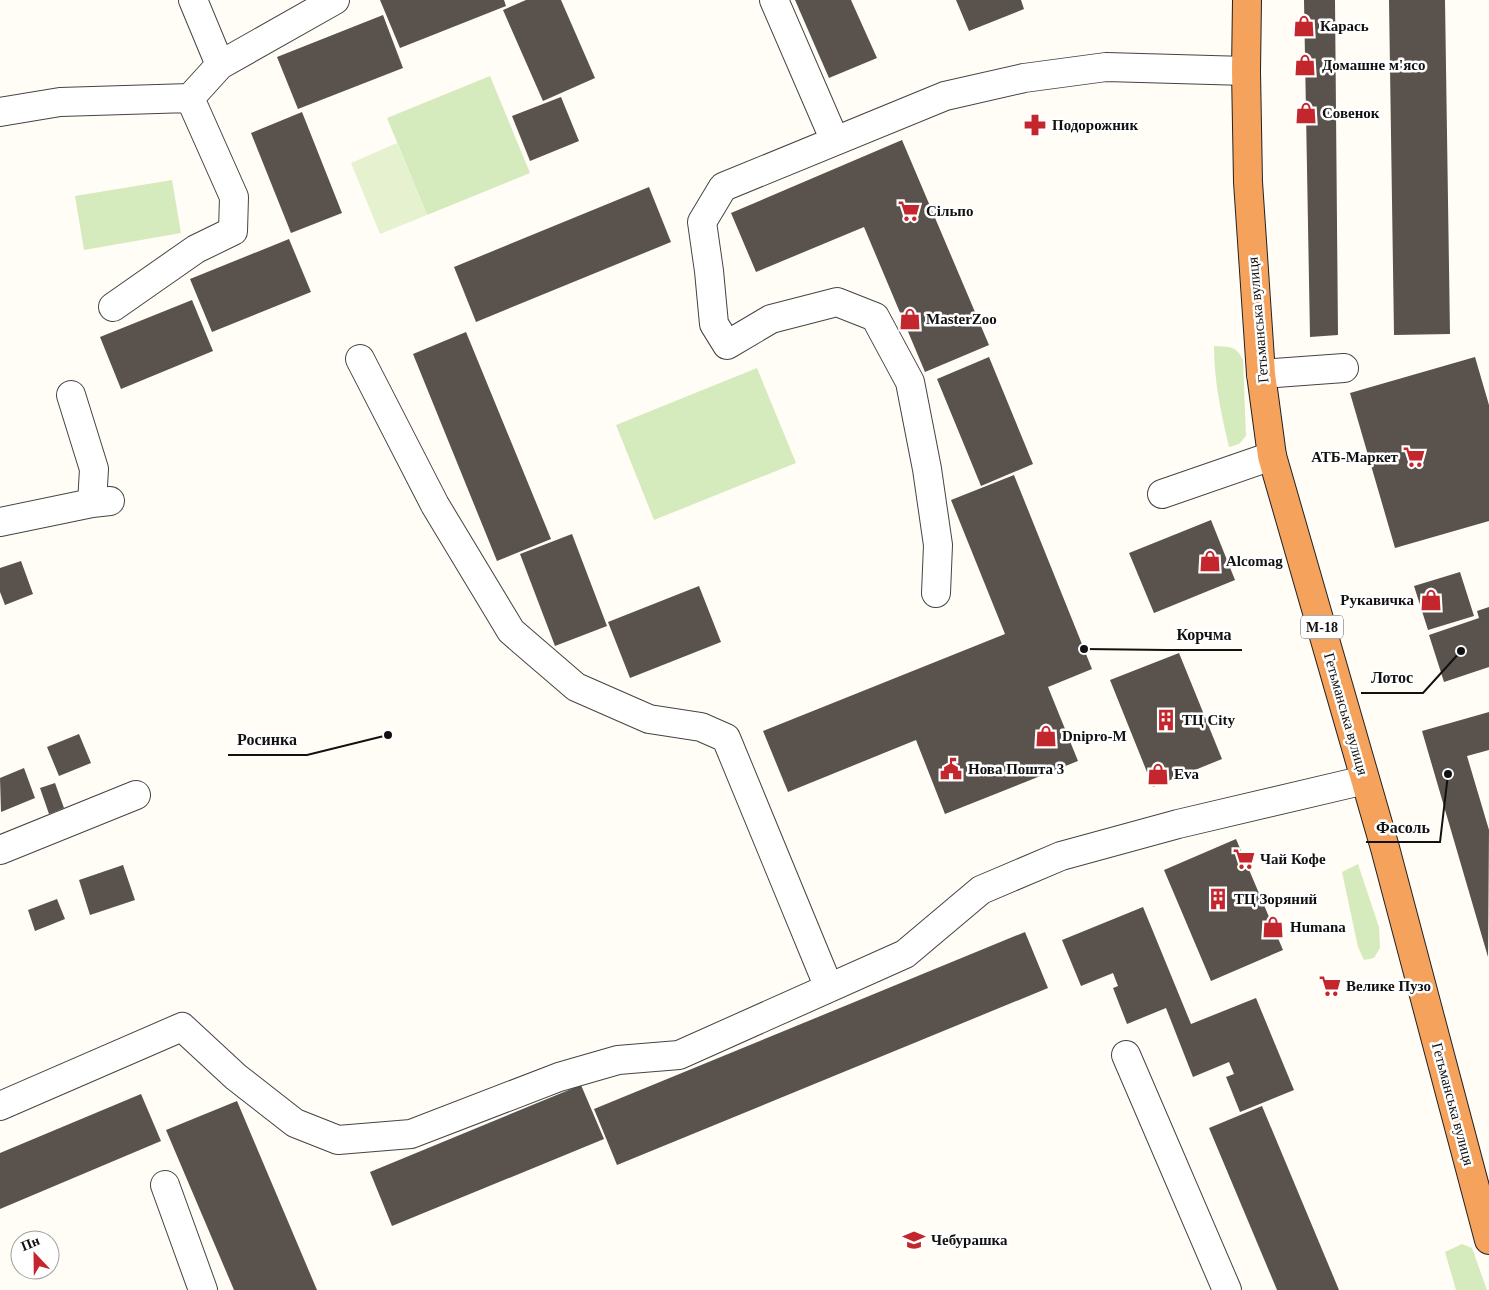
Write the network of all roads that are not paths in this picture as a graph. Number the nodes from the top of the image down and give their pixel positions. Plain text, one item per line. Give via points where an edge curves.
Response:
1 (193, 0) edge
2 (335, 0) edge
3 (774, 0) edge
4 (1247, 0) edge
5 (220, 65) junction
6 (1246, 71) junction
7 (190, 98) junction
8 (0, 112) edge
9 (835, 141) junction
10 (114, 307) dead end
11 (360, 359) dead end
12 (1344, 368) dead end
13 (1261, 374) junction
14 (71, 394) dead end
15 (1272, 456) junction
16 (1162, 494) dead end
17 (0, 522) edge
18 (936, 593) dead end
19 (1365, 780) junction
20 (136, 795) dead end
21 (0, 850) edge
22 (829, 988) junction
23 (1126, 1055) dead end
24 (0, 1106) edge
25 (165, 1185) dead end
26 (1488, 1232) edge
27 (203, 1290) edge
28 (1227, 1290) edge

1 - 5 street
2 - 5 street
3 - 9 street
4 - 6 highway, Гетьманська вулиця / М-18
5 - 7 street
6 - 9 street via 1106,67 1024,78 945,96
6 - 13 highway, Гетьманська вулиця / М-18 via 1249,202
7 - 8 street via 60,102
7 - 10 street via 234,197 232,231 196,250
9 - 18 street via 723,187 702,222 714,324 726,345 771,319 836,302 875,317 910,382 928,469 938,545
11 - 22 street via 435,505 511,631 576,687 649,719 702,727 726,738
12 - 13 street
13 - 15 highway, Гетьманська вулиця / М-18
14 - 17 street via 101,502
15 - 16 street
15 - 19 highway, Гетьманська вулиця / М-18
19 - 22 street via 1178,824 1061,856 981,890 905,954
19 - 26 highway, Гетьманська вулиця / М-18
20 - 21 street
22 - 24 street via 679,1055 618,1060 559,1077 411,1134 338,1140 295,1123 236,1077 182,1028
23 - 28 street
25 - 27 street

